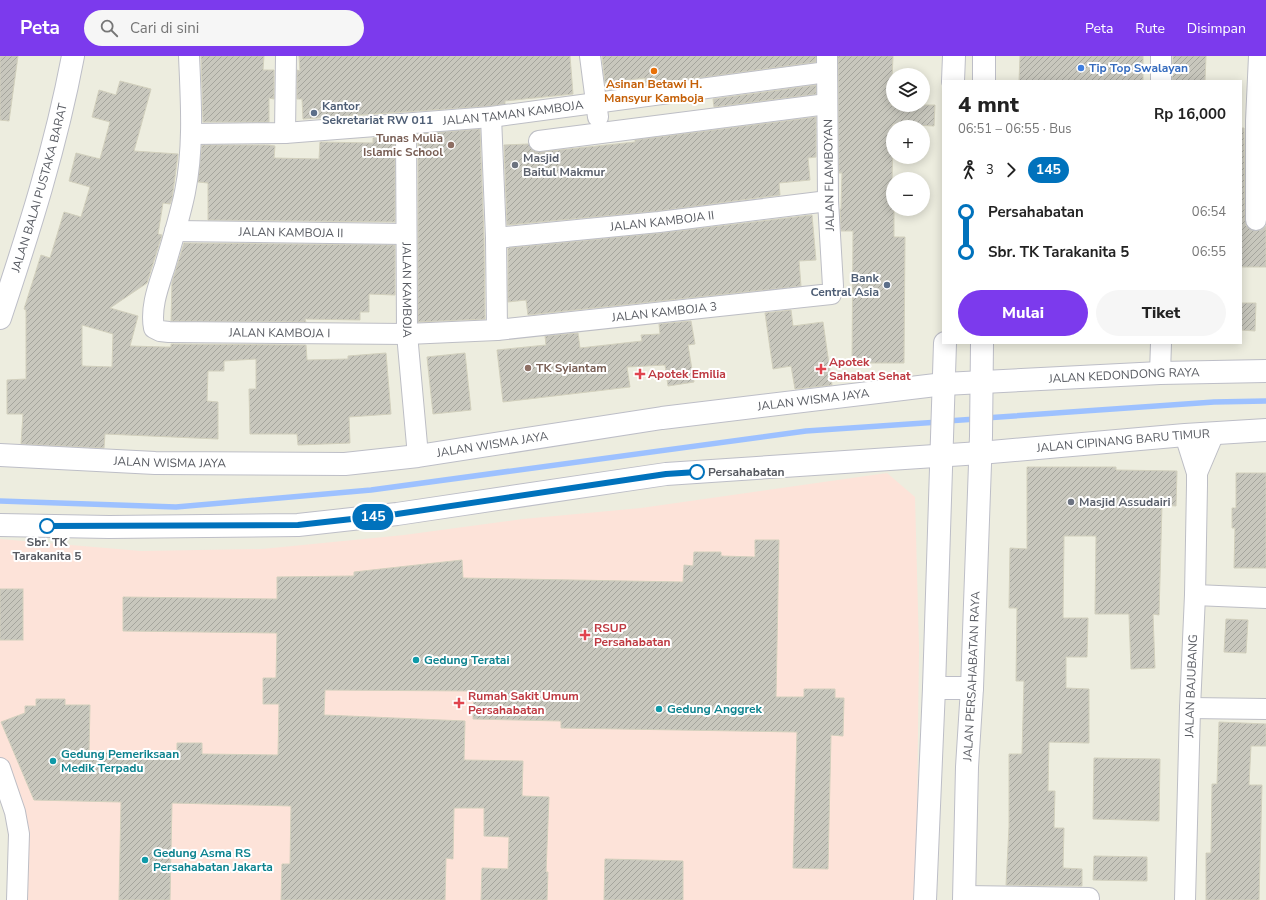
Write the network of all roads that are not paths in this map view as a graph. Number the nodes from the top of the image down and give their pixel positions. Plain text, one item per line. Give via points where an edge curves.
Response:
1 (73, 56) edge
2 (189, 56) edge
3 (286, 56) edge
4 (590, 56) edge
5 (954, 56) edge
6 (984, 56) edge
7 (1161, 56) edge
8 (1259, 56) edge
9 (827, 64) edge
10 (953, 80) edge
11 (984, 80) edge
12 (1161, 80) edge
13 (596, 104) junction
14 (827, 104) junction
15 (491, 117) junction
16 (1261, 121) edge
17 (406, 124) junction
18 (285, 133) junction
19 (600, 133) junction
20 (192, 134) junction
21 (539, 142) dead end
22 (828, 201) junction
23 (1254, 219) edge
24 (175, 231) junction
25 (406, 234) junction
26 (496, 238) junction
27 (831, 294) joint
28 (0, 318) edge
29 (497, 330) junction
30 (407, 334) junction
31 (945, 344) edge
32 (982, 344) edge
33 (1161, 344) edge
34 (1266, 370) edge
35 (1160, 373) junction
36 (981, 389) junction
37 (944, 390) junction
38 (1266, 430) edge
39 (1214, 433) junction
40 (1185, 435) junction
41 (980, 444) junction
42 (942, 449) junction
43 (0, 455) edge
44 (418, 456) junction
45 (1197, 473) junction
46 (0, 525) edge
47 (1195, 595) junction
48 (1266, 598) edge
49 (934, 688) junction
50 (972, 688) junction
51 (1190, 708) junction
52 (1266, 709) edge
53 (0, 768) edge
54 (964, 898) edge
55 (1089, 898) dead end
56 (18, 900) edge
57 (925, 900) edge
58 (1185, 900) edge

1 - 28 street, JALAN BALAI PUSTAKA BARAT via 65,99 37,208
2 - 20 street
3 - 18 street
4 - 13 street
5 - 10 street
6 - 11 street
7 - 12 street
8 - 16 street
9 - 13 street, JALAN TAMAN KAMBOJA
9 - 14 street, JALAN FLAMBOYAN
13 - 15 street, JALAN TAMAN KAMBOJA
13 - 19 street, JALAN TAMAN KAMBOJA
14 - 19 street
14 - 22 street, JALAN FLAMBOYAN
15 - 17 street, JALAN TAMAN KAMBOJA
15 - 26 street
16 - 23 street
17 - 18 street, JALAN TAMAN KAMBOJA
17 - 25 street, JALAN KAMBOJA
18 - 20 street, JALAN TAMAN KAMBOJA
19 - 21 street
20 - 24 street via 185,192
22 - 26 street, JALAN KAMBOJA II via 659,222
22 - 27 street, JALAN FLAMBOYAN via 833,286
24 - 25 street, JALAN KAMBOJA II
24 - 30 street, JALAN KAMBOJA I via 153,314 154,328 160,331
25 - 30 street, JALAN KAMBOJA
26 - 29 street
27 - 29 street, JALAN KAMBOJA 3
29 - 30 street, JALAN KAMBOJA 3
30 - 44 street, JALAN KAMBOJA
31 - 37 street
32 - 36 street, JALAN PERSAHABATAN RAYA
33 - 35 street
34 - 35 street, JALAN KEDONDONG RAYA
35 - 36 street, JALAN KEDONDONG RAYA
36 - 37 street, JALAN WISMA JAYA
36 - 41 street, JALAN PERSAHABATAN RAYA
37 - 42 street
37 - 44 street, JALAN WISMA JAYA via 662,418
38 - 39 street, JALAN CIPINANG BARU TIMUR
39 - 40 street, JALAN CIPINANG BARU TIMUR
39 - 45 street, JALAN BAJUBANG
40 - 41 street, JALAN CIPINANG BARU TIMUR
40 - 45 street, JALAN BAJUBANG
41 - 42 street
41 - 50 street, JALAN PERSAHABATAN RAYA
42 - 46 street via 666,474 397,514 298,525
42 - 49 street
43 - 44 street, JALAN WISMA JAYA via 155,463 337,464
45 - 47 street, JALAN BAJUBANG
47 - 48 street
47 - 51 street, JALAN BAJUBANG
49 - 50 street
49 - 57 street
50 - 54 street, JALAN PERSAHABATAN RAYA
51 - 52 street
51 - 58 street, JALAN BAJUBANG
53 - 56 street via 20,834
54 - 55 street

